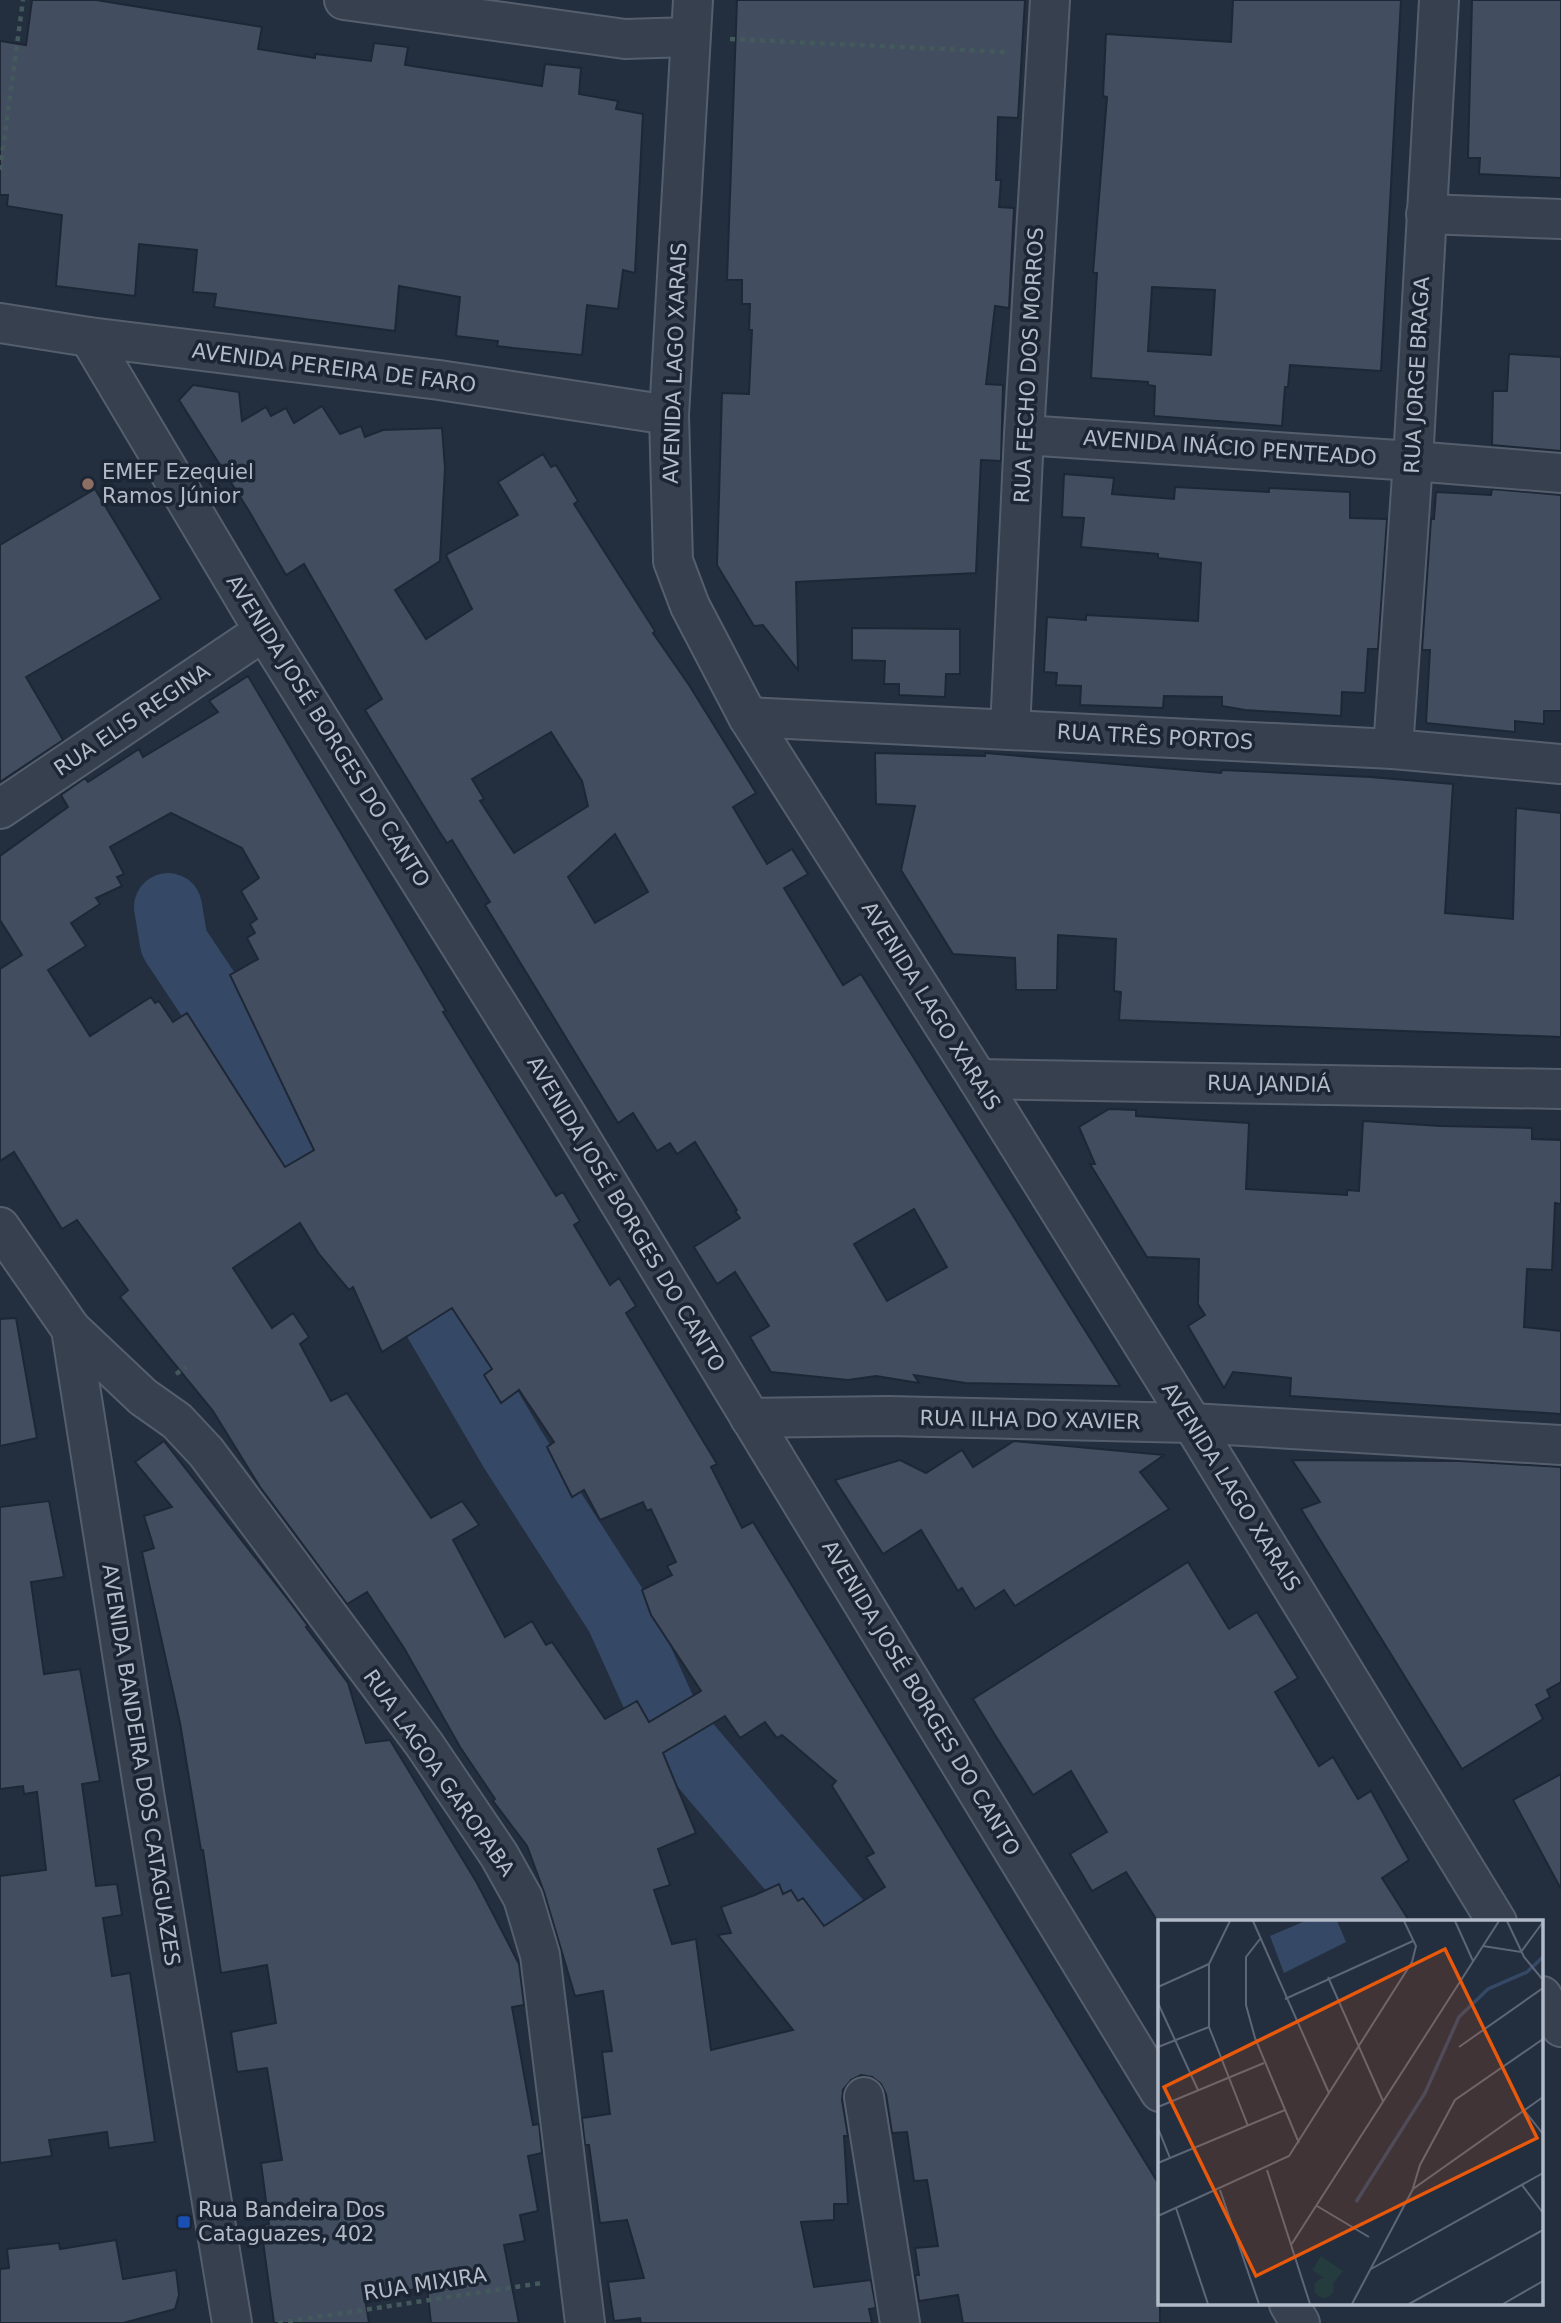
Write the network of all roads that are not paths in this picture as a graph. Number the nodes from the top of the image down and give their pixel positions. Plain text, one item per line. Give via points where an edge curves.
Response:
1 (344, 0) edge
2 (1050, 0) edge
3 (1439, 0) edge
4 (691, 18) edge
5 (1426, 214) junction
6 (1561, 219) edge
7 (0, 323) edge
8 (89, 337) junction
9 (668, 415) junction
10 (1024, 435) junction
11 (1413, 461) junction
12 (1561, 473) edge
13 (264, 631) junction
14 (748, 717) junction
15 (1010, 730) junction
16 (1393, 749) junction
17 (1561, 764) edge
18 (0, 809) edge
19 (978, 1079) junction
20 (1561, 1089) edge
21 (0, 1227) edge
22 (71, 1329) junction
23 (750, 1418) junction
24 (1192, 1423) junction
25 (1561, 1445) edge
26 (1496, 1920) edge
27 (1544, 1999) edge
28 (1561, 2027) edge
29 (1158, 2089) edge
30 (864, 2097) dead end
31 (1290, 2306) edge
32 (233, 2323) edge
33 (585, 2323) edge
34 (900, 2323) edge
35 (1300, 2323) edge

1 - 4 street via 625,39
2 - 10 street, RUA FECHO DOS MORROS
3 - 5 street, RUA JORGE BRAGA
4 - 9 street, AVENIDA LAGO XARAIS
5 - 6 street
5 - 11 street, RUA JORGE BRAGA
7 - 8 street, AVENIDA PEREIRA DE FARO
8 - 9 street, AVENIDA PEREIRA DE FARO via 439,380
8 - 13 street, AVENIDA JOSÉ BORGES DO CANTO
9 - 14 street, AVENIDA LAGO XARAIS via 673,561 690,606
10 - 11 street, AVENIDA INÁCIO PENTEADO
10 - 15 street, RUA FECHO DOS MORROS
11 - 12 street, AVENIDA INÁCIO PENTEADO
11 - 16 street, RUA JORGE BRAGA
13 - 18 street, RUA ELIS REGINA
13 - 23 street, AVENIDA JOSÉ BORGES DO CANTO
14 - 15 street, RUA TRÊS PORTOS
14 - 19 street, AVENIDA LAGO XARAIS
15 - 16 street, RUA TRÊS PORTOS
16 - 17 street, RUA TRÊS PORTOS
19 - 20 street, RUA JANDIÁ
19 - 24 street, AVENIDA LAGO XARAIS
21 - 22 street, AVENIDA BANDEIRA DOS CATAGUAZES
22 - 32 street, AVENIDA BANDEIRA DOS CATAGUAZES
22 - 33 street, RUA LAGOA GAROPABA via 206,1452 424,1744 499,1854 523,1898 540,1955
23 - 24 street, RUA ILHA DO XAVIER via 888,1416
23 - 29 street, AVENIDA JOSÉ BORGES DO CANTO
24 - 25 street, RUA ILHA DO XAVIER
24 - 26 street, AVENIDA LAGO XARAIS
27 - 28 street
30 - 34 street
31 - 35 street

